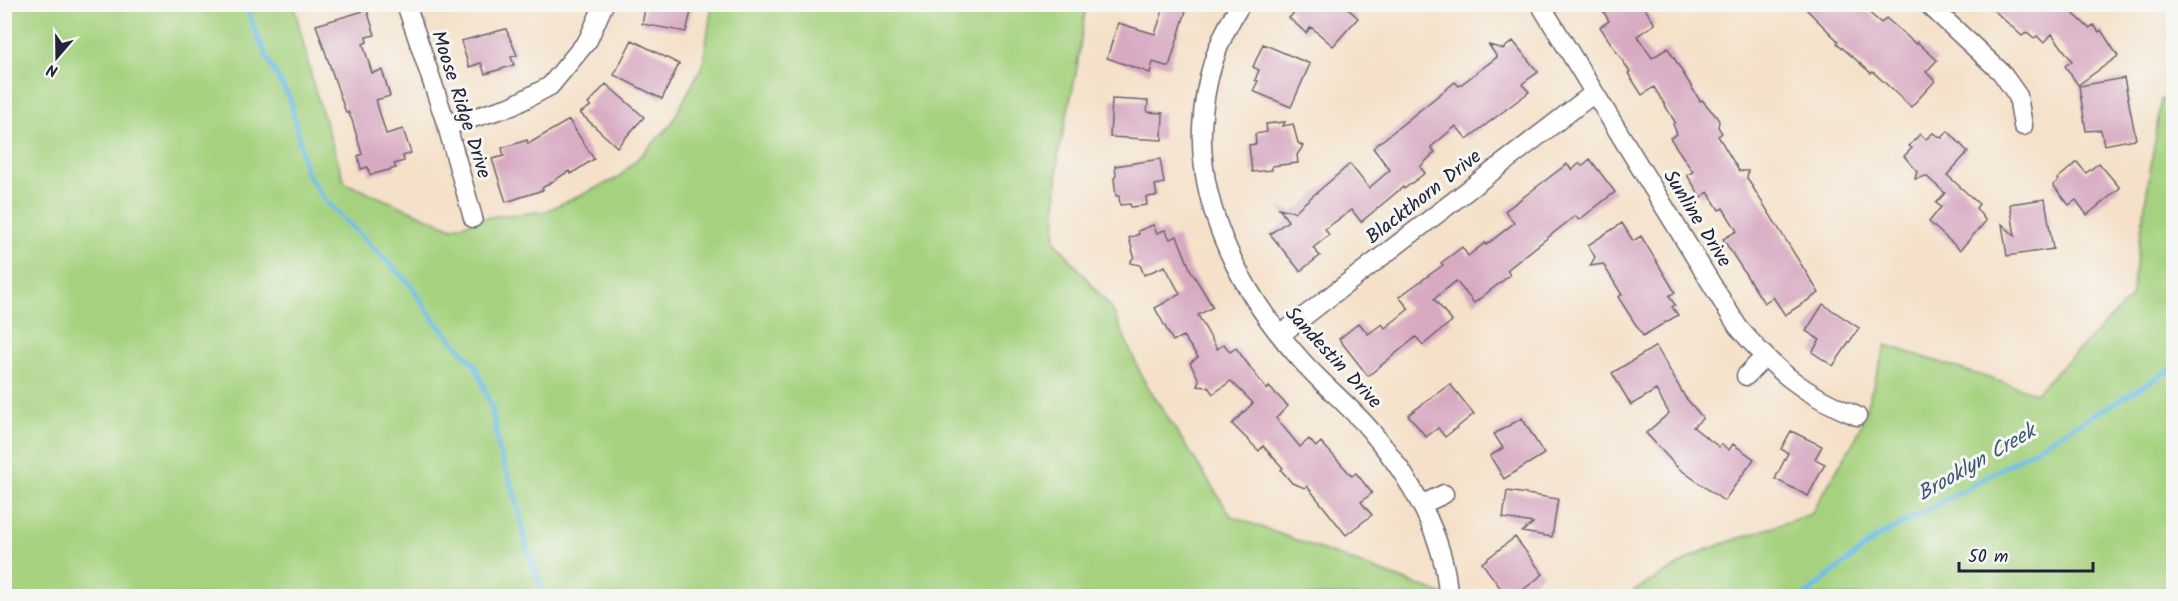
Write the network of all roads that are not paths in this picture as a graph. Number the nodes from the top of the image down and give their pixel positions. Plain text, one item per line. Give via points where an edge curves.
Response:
1 (406, 4) edge
2 (604, 4) edge
3 (1241, 4) edge
4 (1540, 4) edge
5 (1928, 4) edge
6 (1594, 93) junction
7 (447, 126) junction
8 (2023, 126) dead end
9 (473, 218) dead end
10 (1280, 335) junction
11 (1764, 357) junction
12 (1746, 376) dead end
13 (1857, 416) dead end
14 (1444, 494) dead end
15 (1421, 505) junction
16 (1448, 597) edge

1 - 7 street, Moose Ridge Drive
2 - 7 street via 588,40 550,86 512,106
3 - 10 street, Sandestin Drive via 1219,45 1209,77 1203,110 1204,174 1216,218 1239,272
4 - 6 street, Sunline Drive
5 - 8 street via 2001,72 2018,96
6 - 10 street, Blackthorn Drive
6 - 11 street, Sunline Drive via 1738,327
7 - 9 street, Moose Ridge Drive
10 - 15 street, Sandestin Drive via 1371,431 1399,466
11 - 12 street
11 - 13 street, Sunline Drive via 1811,394
14 - 15 street
15 - 16 street, Sandestin Drive via 1443,558

